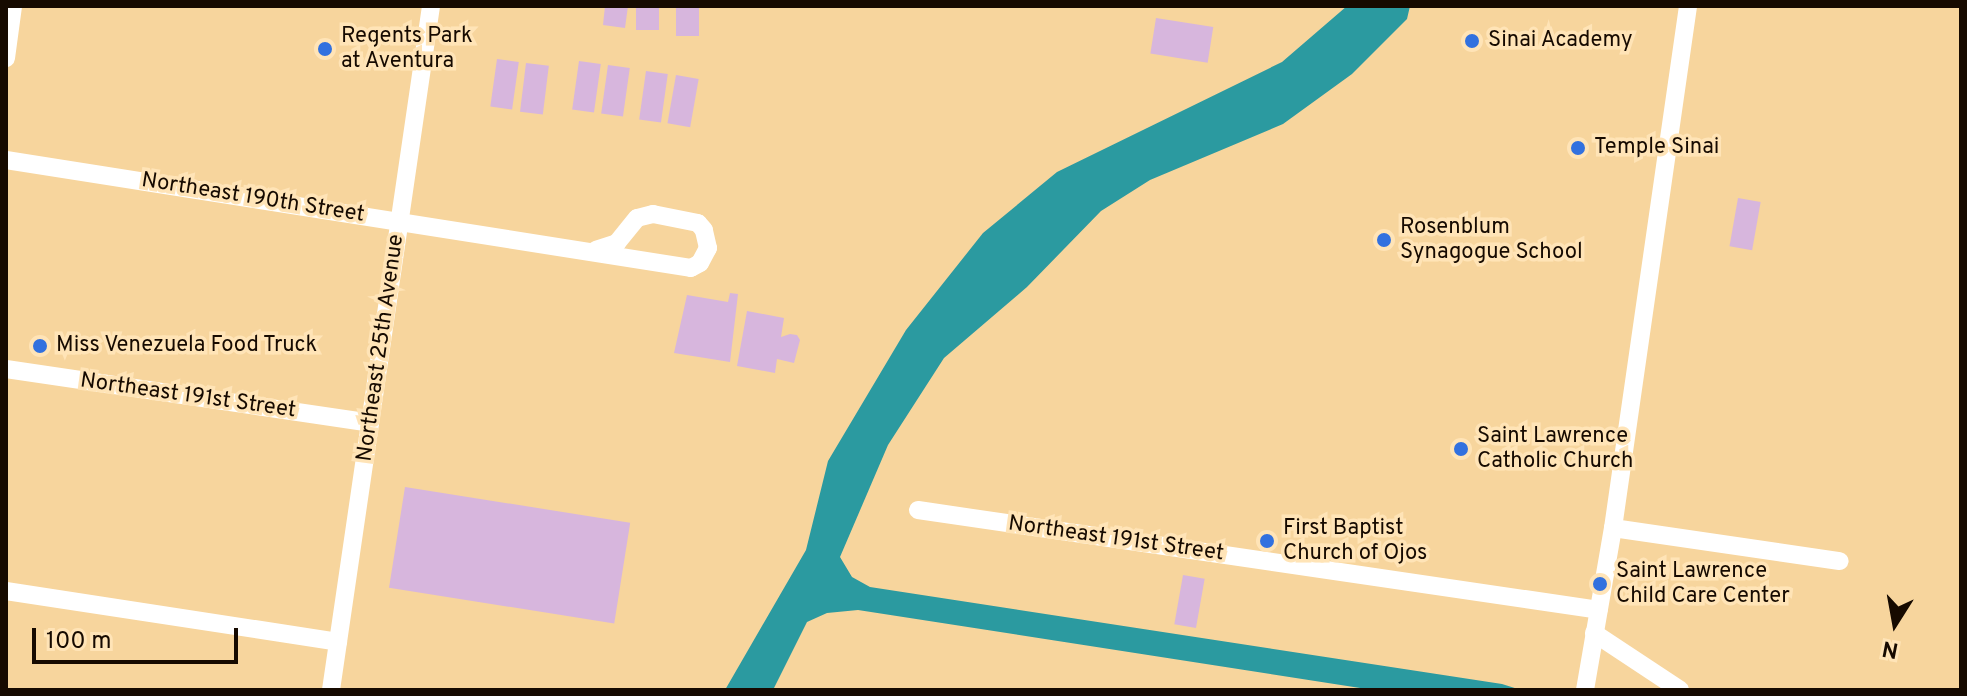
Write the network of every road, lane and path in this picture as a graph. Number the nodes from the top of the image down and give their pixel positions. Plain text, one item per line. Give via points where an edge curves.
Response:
1 (13, 6) edge
2 (431, 6) edge
3 (1688, 6) edge
4 (6, 58) edge
5 (6, 160) edge
6 (400, 220) junction
7 (596, 250) junction
8 (6, 369) edge
9 (370, 423) junction
10 (918, 510) dead end
11 (1613, 528) junction
12 (1840, 561) dead end
13 (6, 591) edge
14 (1599, 610) junction
15 (1594, 633) junction
16 (338, 642) junction
17 (331, 690) edge
18 (1585, 690) edge
19 (1680, 690) edge

1 - 4 street
2 - 6 street, Northeast 25th Avenue
3 - 11 street
5 - 6 street, Northeast 190th Street
6 - 7 street, Northeast 190th Street
6 - 9 street, Northeast 25th Avenue
7 - 7 street, Northeast 190th Street via 691,268 708,248 698,223 653,214 637,218 617,243
8 - 9 street, Northeast 191st Street
9 - 16 street, Northeast 25th Avenue
10 - 14 street, Northeast 191st Street
11 - 12 street
11 - 14 street
13 - 16 street
14 - 15 street
15 - 18 street
15 - 19 street
16 - 17 street, Northeast 25th Avenue

